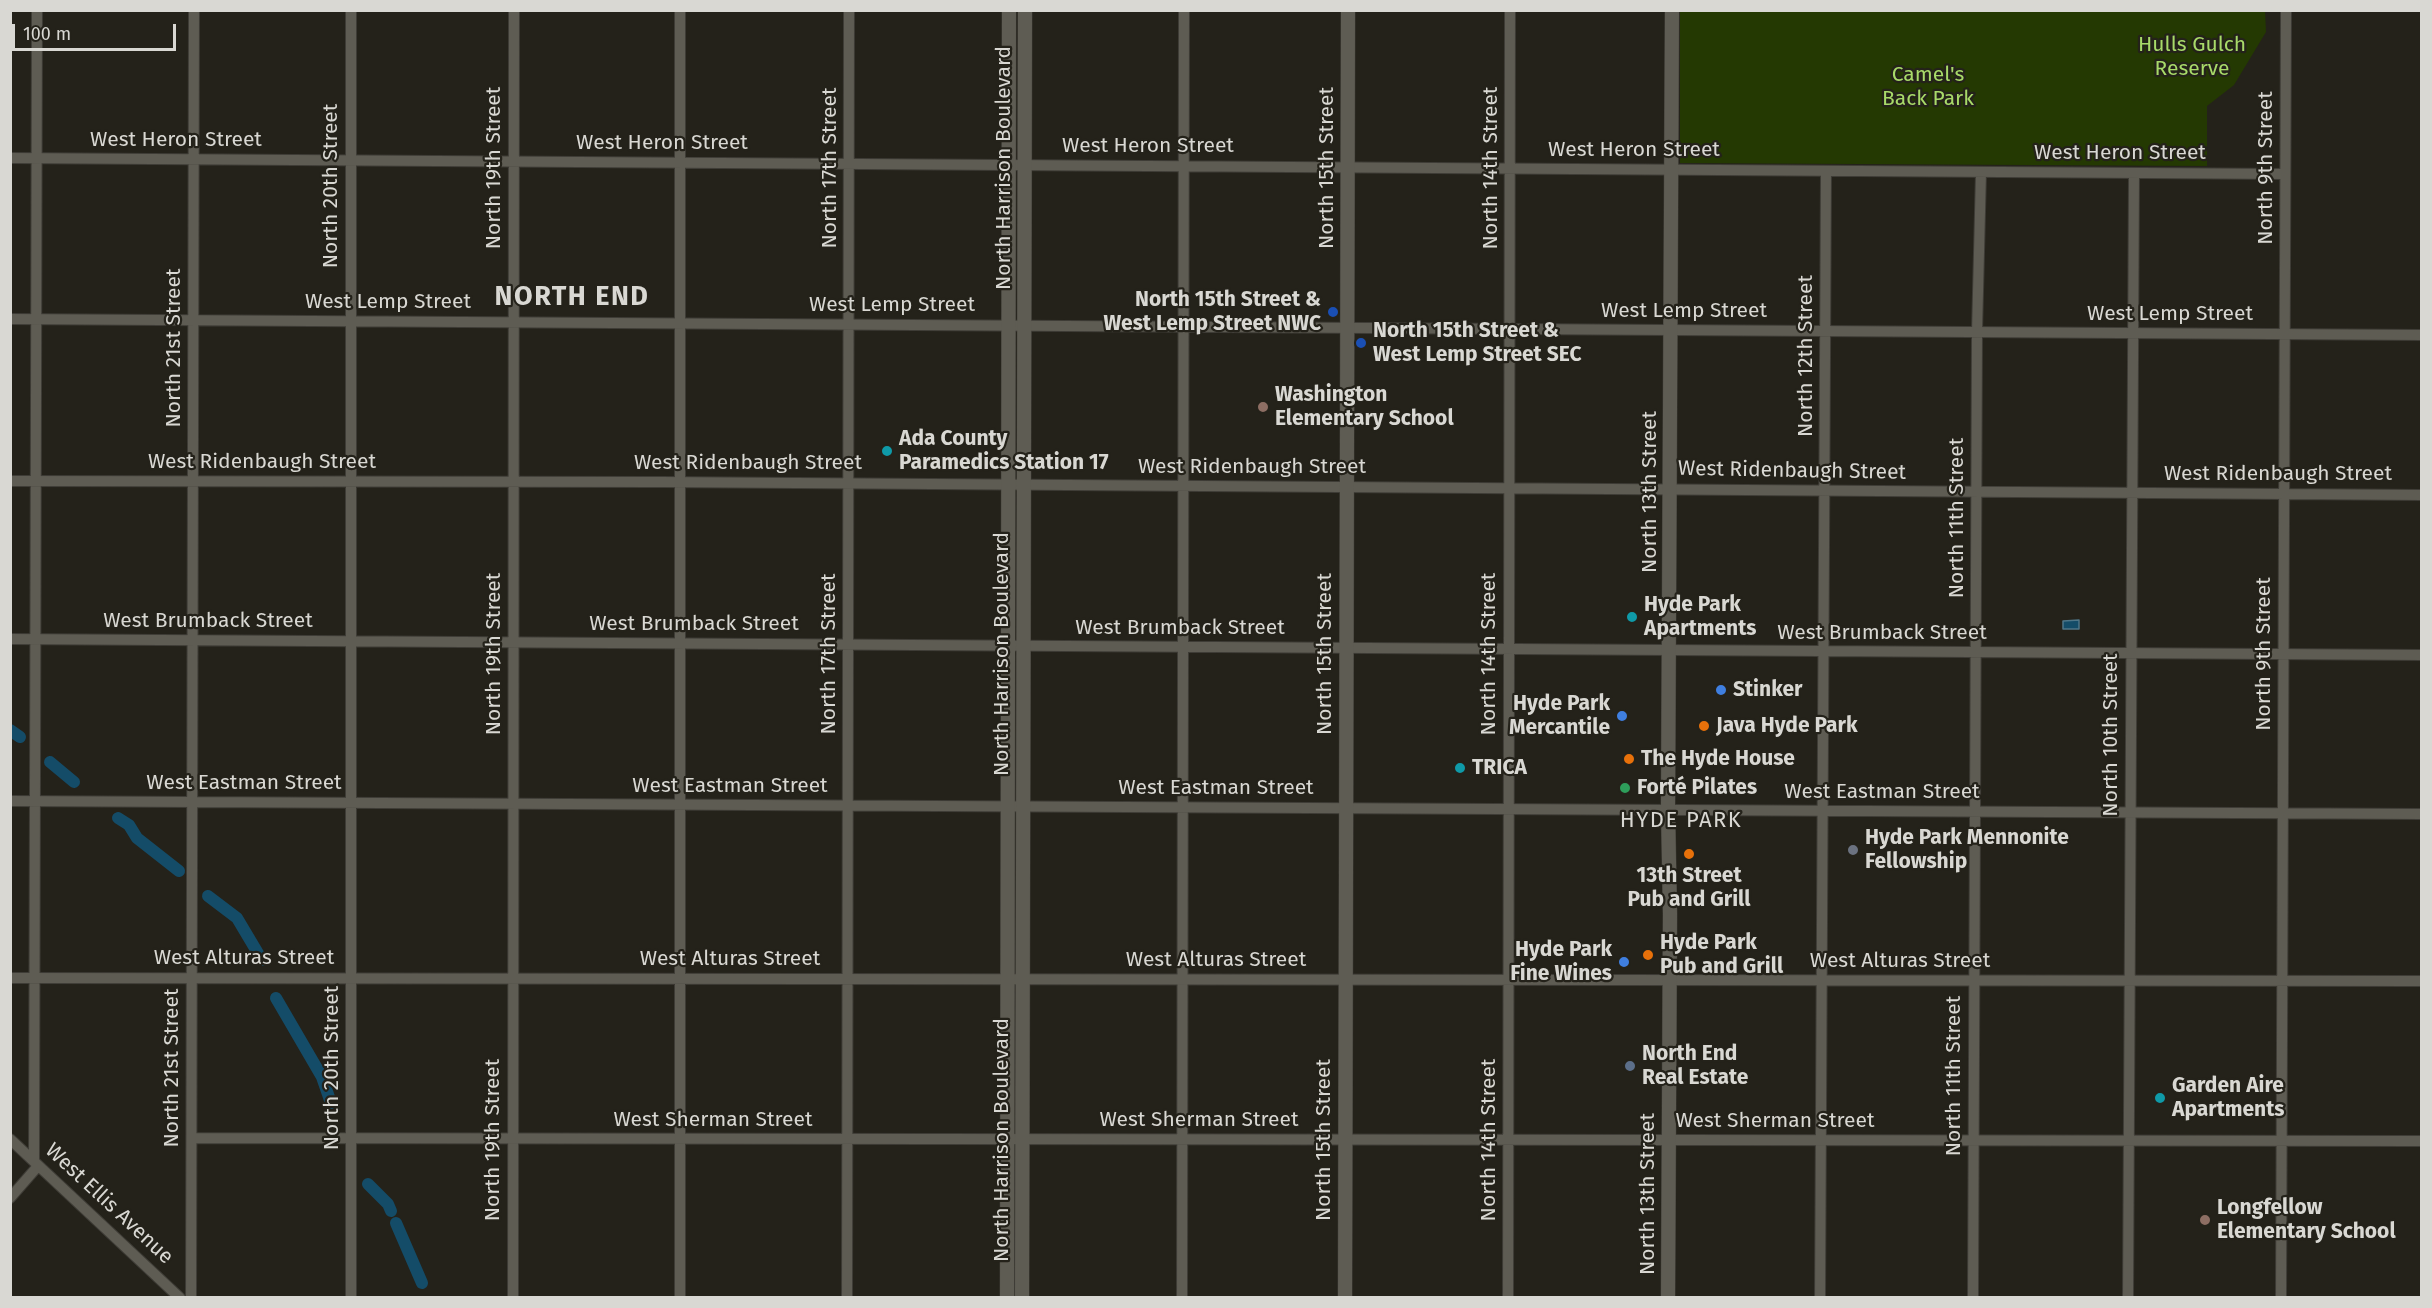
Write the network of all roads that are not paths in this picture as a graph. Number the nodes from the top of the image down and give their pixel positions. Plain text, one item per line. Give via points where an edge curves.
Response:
1 (37, 10) edge
2 (194, 10) edge
3 (351, 10) edge
4 (514, 10) edge
5 (680, 10) edge
6 (849, 10) edge
7 (1010, 10) edge
8 (1025, 10) edge
9 (1184, 10) edge
10 (1348, 10) edge
11 (1510, 10) edge
12 (1672, 10) edge
13 (2286, 10) edge
14 (10, 158) edge
15 (37, 158) junction
16 (194, 159) junction
17 (351, 160) junction
18 (512, 162) junction
19 (680, 163) junction
20 (850, 164) junction
21 (1009, 165) junction
22 (1024, 165) junction
23 (1184, 166) junction
24 (1348, 167) junction
25 (1510, 169) junction
26 (1673, 170) junction
27 (1826, 171) junction
28 (1982, 172) junction
29 (2134, 173) junction
30 (2285, 174) junction
31 (10, 319) edge
32 (36, 319) junction
33 (193, 320) junction
34 (351, 321) junction
35 (514, 322) junction
36 (682, 324) junction
37 (849, 325) junction
38 (1008, 326) junction
39 (1024, 326) junction
40 (1184, 327) junction
41 (1347, 328) junction
42 (1510, 329) junction
43 (1671, 330) junction
44 (1825, 331) junction
45 (1977, 332) junction
46 (2132, 333) junction
47 (2284, 334) junction
48 (2421, 335) edge
49 (10, 481) edge
50 (36, 481) junction
51 (193, 482) junction
52 (351, 482) junction
53 (514, 482) junction
54 (681, 482) junction
55 (848, 484) junction
56 (1009, 484) junction
57 (1023, 485) junction
58 (1183, 486) junction
59 (1346, 487) junction
60 (1509, 488) junction
61 (1671, 489) junction
62 (1824, 491) junction
63 (1977, 492) junction
64 (2132, 493) junction
65 (2284, 494) junction
66 (2421, 495) edge
67 (10, 639) edge
68 (36, 639) junction
69 (193, 640) junction
70 (351, 641) junction
71 (514, 643) junction
72 (681, 644) junction
73 (848, 645) junction
74 (1007, 646) junction
75 (1023, 646) junction
76 (1183, 647) junction
77 (1346, 649) junction
78 (1509, 650) junction
79 (1670, 651) junction
80 (1824, 652) junction
81 (1976, 652) junction
82 (2131, 653) junction
83 (2283, 654) junction
84 (2421, 655) edge
85 (10, 801) edge
86 (35, 801) junction
87 (192, 802) junction
88 (351, 803) junction
89 (513, 804) junction
90 (681, 805) junction
91 (848, 806) junction
92 (1007, 807) junction
93 (1023, 807) junction
94 (1183, 808) junction
95 (1346, 808) junction
96 (1509, 809) junction
97 (1668, 809) junction
98 (1823, 811) junction
99 (1975, 812) junction
100 (2130, 813) junction
101 (2283, 814) junction
102 (2421, 814) edge
103 (10, 978) edge
104 (35, 978) junction
105 (192, 978) junction
106 (351, 978) junction
107 (513, 978) junction
108 (680, 979) junction
109 (848, 979) junction
110 (1007, 979) junction
111 (1023, 979) junction
112 (1183, 979) junction
113 (1346, 979) junction
114 (1508, 980) junction
115 (1670, 980) junction
116 (1822, 980) junction
117 (1974, 980) junction
118 (2129, 980) junction
119 (2282, 981) junction
120 (2421, 981) edge
121 (192, 1138) junction
122 (10, 1139) edge
123 (351, 1139) junction
124 (513, 1139) junction
125 (680, 1139) junction
126 (847, 1139) junction
127 (1008, 1139) junction
128 (1023, 1139) junction
129 (1182, 1139) junction
130 (1346, 1139) junction
131 (1508, 1140) junction
132 (1669, 1140) junction
133 (1821, 1140) junction
134 (1973, 1141) junction
135 (2129, 1141) junction
136 (2282, 1141) junction
137 (2421, 1141) edge
138 (36, 1164) junction
139 (10, 1198) edge
140 (180, 1298) edge
141 (191, 1298) edge
142 (351, 1298) edge
143 (513, 1298) edge
144 (680, 1298) edge
145 (847, 1298) edge
146 (1007, 1298) edge
147 (1022, 1298) edge
148 (1182, 1298) edge
149 (1345, 1298) edge
150 (1508, 1298) edge
151 (1668, 1298) edge
152 (1820, 1298) edge
153 (1973, 1298) edge
154 (2128, 1298) edge
155 (2281, 1298) edge

1 - 15 street
2 - 16 street, North 21st Street
3 - 17 street, North 20th Street
4 - 18 street, North 19th Street
5 - 19 street
6 - 20 street, North 17th Street
7 - 21 street, North Harrison Boulevard
8 - 22 street, North Harrison Boulevard
9 - 23 street
10 - 24 street, North 15th Street
11 - 25 street, North 14th Street
12 - 26 street, North 13th Street
13 - 30 street, North 9th Street
14 - 15 street, West Heron Street
15 - 16 street, West Heron Street
15 - 32 street
16 - 17 street, West Heron Street
16 - 33 street, North 21st Street
17 - 18 street, West Heron Street
17 - 34 street, North 20th Street
18 - 19 street, West Heron Street
18 - 35 street, North 19th Street
19 - 20 street, West Heron Street
19 - 36 street
20 - 21 street, West Heron Street
20 - 37 street, North 17th Street
21 - 22 street, West Heron Street
21 - 38 street, North Harrison Boulevard
22 - 23 street, West Heron Street
22 - 39 street, North Harrison Boulevard
23 - 24 street, West Heron Street
23 - 40 street
24 - 25 street, West Heron Street
24 - 41 street, North 15th Street
25 - 26 street, West Heron Street
25 - 42 street, North 14th Street
26 - 27 street, West Heron Street
26 - 43 street, North 13th Street
27 - 28 street, West Heron Street
27 - 44 street, North 12th Street
28 - 29 street, West Heron Street
28 - 45 street, North 11th Street
29 - 30 street, West Heron Street
29 - 46 street, North 10th Street
30 - 47 street, North 9th Street
31 - 32 street, West Lemp Street
32 - 33 street, West Lemp Street
32 - 50 street
33 - 34 street, West Lemp Street
33 - 51 street, North 21st Street
34 - 35 street, West Lemp Street
34 - 52 street, North 20th Street
35 - 36 street, West Lemp Street
35 - 53 street, North 19th Street
36 - 37 street, West Lemp Street
36 - 54 street
37 - 38 street, West Lemp Street
37 - 55 street, North 17th Street
38 - 39 street, West Lemp Street
38 - 56 street, North Harrison Boulevard
39 - 40 street, West Lemp Street
39 - 57 street, North Harrison Boulevard
40 - 41 street, West Lemp Street
40 - 58 street
41 - 42 street, West Lemp Street
41 - 59 street, North 15th Street
42 - 43 street, West Lemp Street
42 - 60 street, North 14th Street
43 - 44 street, West Lemp Street
43 - 61 street, North 13th Street
44 - 45 street, West Lemp Street
44 - 62 street, North 12th Street
45 - 46 street, West Lemp Street
45 - 63 street, North 11th Street
46 - 47 street, West Lemp Street
46 - 64 street, North 10th Street
47 - 48 street, West Lemp Street
47 - 65 street, North 9th Street
49 - 50 street, West Ridenbaugh Street
50 - 51 street, West Ridenbaugh Street
50 - 68 street
51 - 52 street, West Ridenbaugh Street
51 - 69 street, North 21st Street
52 - 53 street, West Ridenbaugh Street
52 - 70 street, North 20th Street
53 - 54 street, West Ridenbaugh Street
53 - 71 street, North 19th Street
54 - 55 street, West Ridenbaugh Street
54 - 72 street
55 - 56 street, West Ridenbaugh Street
55 - 73 street, North 17th Street
56 - 57 street, West Ridenbaugh Street
56 - 74 street, North Harrison Boulevard
57 - 58 street, West Ridenbaugh Street
57 - 75 street, North Harrison Boulevard
58 - 59 street, West Ridenbaugh Street
58 - 76 street
59 - 60 street, West Ridenbaugh Street
59 - 77 street, North 15th Street
60 - 61 street, West Ridenbaugh Street
60 - 78 street, North 14th Street
61 - 62 street, West Ridenbaugh Street
61 - 79 street, North 13th Street
62 - 63 street, West Ridenbaugh Street
62 - 80 street, North 12th Street
63 - 64 street, West Ridenbaugh Street
63 - 81 street, North 11th Street
64 - 65 street, West Ridenbaugh Street
64 - 82 street, North 10th Street
65 - 66 street, West Ridenbaugh Street
65 - 83 street, North 9th Street
67 - 68 street, West Brumback Street
68 - 69 street, West Brumback Street
68 - 86 street
69 - 70 street, West Brumback Street
69 - 87 street, North 21st Street
70 - 71 street, West Brumback Street
70 - 88 street, North 20th Street
71 - 72 street, West Brumback Street
71 - 89 street, North 19th Street
72 - 73 street, West Brumback Street
72 - 90 street
73 - 74 street, West Brumback Street
73 - 91 street, North 17th Street
74 - 75 street, West Brumback Street
74 - 92 street, North Harrison Boulevard
75 - 76 street, West Brumback Street
75 - 93 street, North Harrison Boulevard
76 - 77 street, West Brumback Street
76 - 94 street
77 - 78 street, West Brumback Street
77 - 95 street, North 15th Street
78 - 79 street, West Brumback Street
78 - 96 street, North 14th Street
79 - 80 street, West Brumback Street
79 - 97 street, North 13th Street
80 - 81 street, West Brumback Street
80 - 98 street, North 12th Street
81 - 82 street, West Brumback Street
81 - 99 street, North 11th Street
82 - 83 street, West Brumback Street
82 - 100 street, North 10th Street
83 - 84 street, West Brumback Street
83 - 101 street, North 9th Street
85 - 86 street, West Eastman Street
86 - 87 street, West Eastman Street
86 - 104 street
87 - 88 street, West Eastman Street
87 - 105 street, North 21st Street
88 - 89 street, West Eastman Street
88 - 106 street, North 20th Street
89 - 90 street, West Eastman Street
89 - 107 street, North 19th Street
90 - 91 street, West Eastman Street
90 - 108 street
91 - 92 street, West Eastman Street
91 - 109 street, North 17th Street
92 - 93 street, West Eastman Street
92 - 110 street, North Harrison Boulevard
93 - 94 street, West Eastman Street
93 - 111 street, North Harrison Boulevard
94 - 95 street, West Eastman Street
94 - 112 street
95 - 96 street, West Eastman Street
95 - 113 street, North 15th Street
96 - 97 street, West Eastman Street
96 - 114 street, North 14th Street
97 - 98 street, West Eastman Street
97 - 115 street, North 13th Street
98 - 99 street, West Eastman Street
98 - 116 street, North 12th Street
99 - 100 street, West Eastman Street
99 - 117 street, North 11th Street
100 - 101 street, West Eastman Street
100 - 118 street, North 10th Street
101 - 102 street, West Eastman Street
101 - 119 street, North 9th Street
103 - 104 street, West Alturas Street
104 - 105 street, West Alturas Street
104 - 138 street
105 - 106 street, West Alturas Street
105 - 121 street, North 21st Street
106 - 107 street, West Alturas Street
106 - 123 street, North 20th Street
107 - 108 street, West Alturas Street
107 - 124 street, North 19th Street
108 - 109 street, West Alturas Street
108 - 125 street
109 - 110 street, West Alturas Street
109 - 126 street, North 17th Street
110 - 111 street, West Alturas Street
110 - 127 street, North Harrison Boulevard
111 - 112 street, West Alturas Street
111 - 128 street, North Harrison Boulevard
112 - 113 street, West Alturas Street
112 - 129 street
113 - 114 street, West Alturas Street
113 - 130 street, North 15th Street
114 - 115 street, West Alturas Street
114 - 131 street, North 14th Street
115 - 116 street, West Alturas Street
115 - 132 street, North 13th Street
116 - 117 street, West Alturas Street
116 - 133 street, North 12th Street
117 - 118 street, West Alturas Street
117 - 134 street, North 11th Street
118 - 119 street, West Alturas Street
118 - 135 street, North 10th Street
119 - 120 street, West Alturas Street
119 - 136 street, North 9th Street
121 - 123 street, West Sherman Street
121 - 141 street, North 21st Street
122 - 138 street, West Ellis Avenue
123 - 124 street, West Sherman Street
123 - 142 street, North 20th Street
124 - 125 street, West Sherman Street
124 - 143 street, North 19th Street
125 - 126 street, West Sherman Street
125 - 144 street
126 - 127 street, West Sherman Street
126 - 145 street, North 17th Street
127 - 128 street, West Sherman Street
127 - 146 street, North Harrison Boulevard
128 - 129 street, West Sherman Street
128 - 147 street, North Harrison Boulevard
129 - 130 street, West Sherman Street
129 - 148 street
130 - 131 street, West Sherman Street
130 - 149 street, North 15th Street
131 - 132 street, West Sherman Street
131 - 150 street, North 14th Street
132 - 133 street, West Sherman Street
132 - 151 street, North 13th Street
133 - 134 street, West Sherman Street
133 - 152 street, North 12th Street
134 - 135 street, West Sherman Street
134 - 153 street, North 11th Street
135 - 136 street, West Sherman Street
135 - 154 street, North 10th Street
136 - 137 street, West Sherman Street
136 - 155 street, North 9th Street
138 - 139 street
138 - 140 street, West Ellis Avenue

